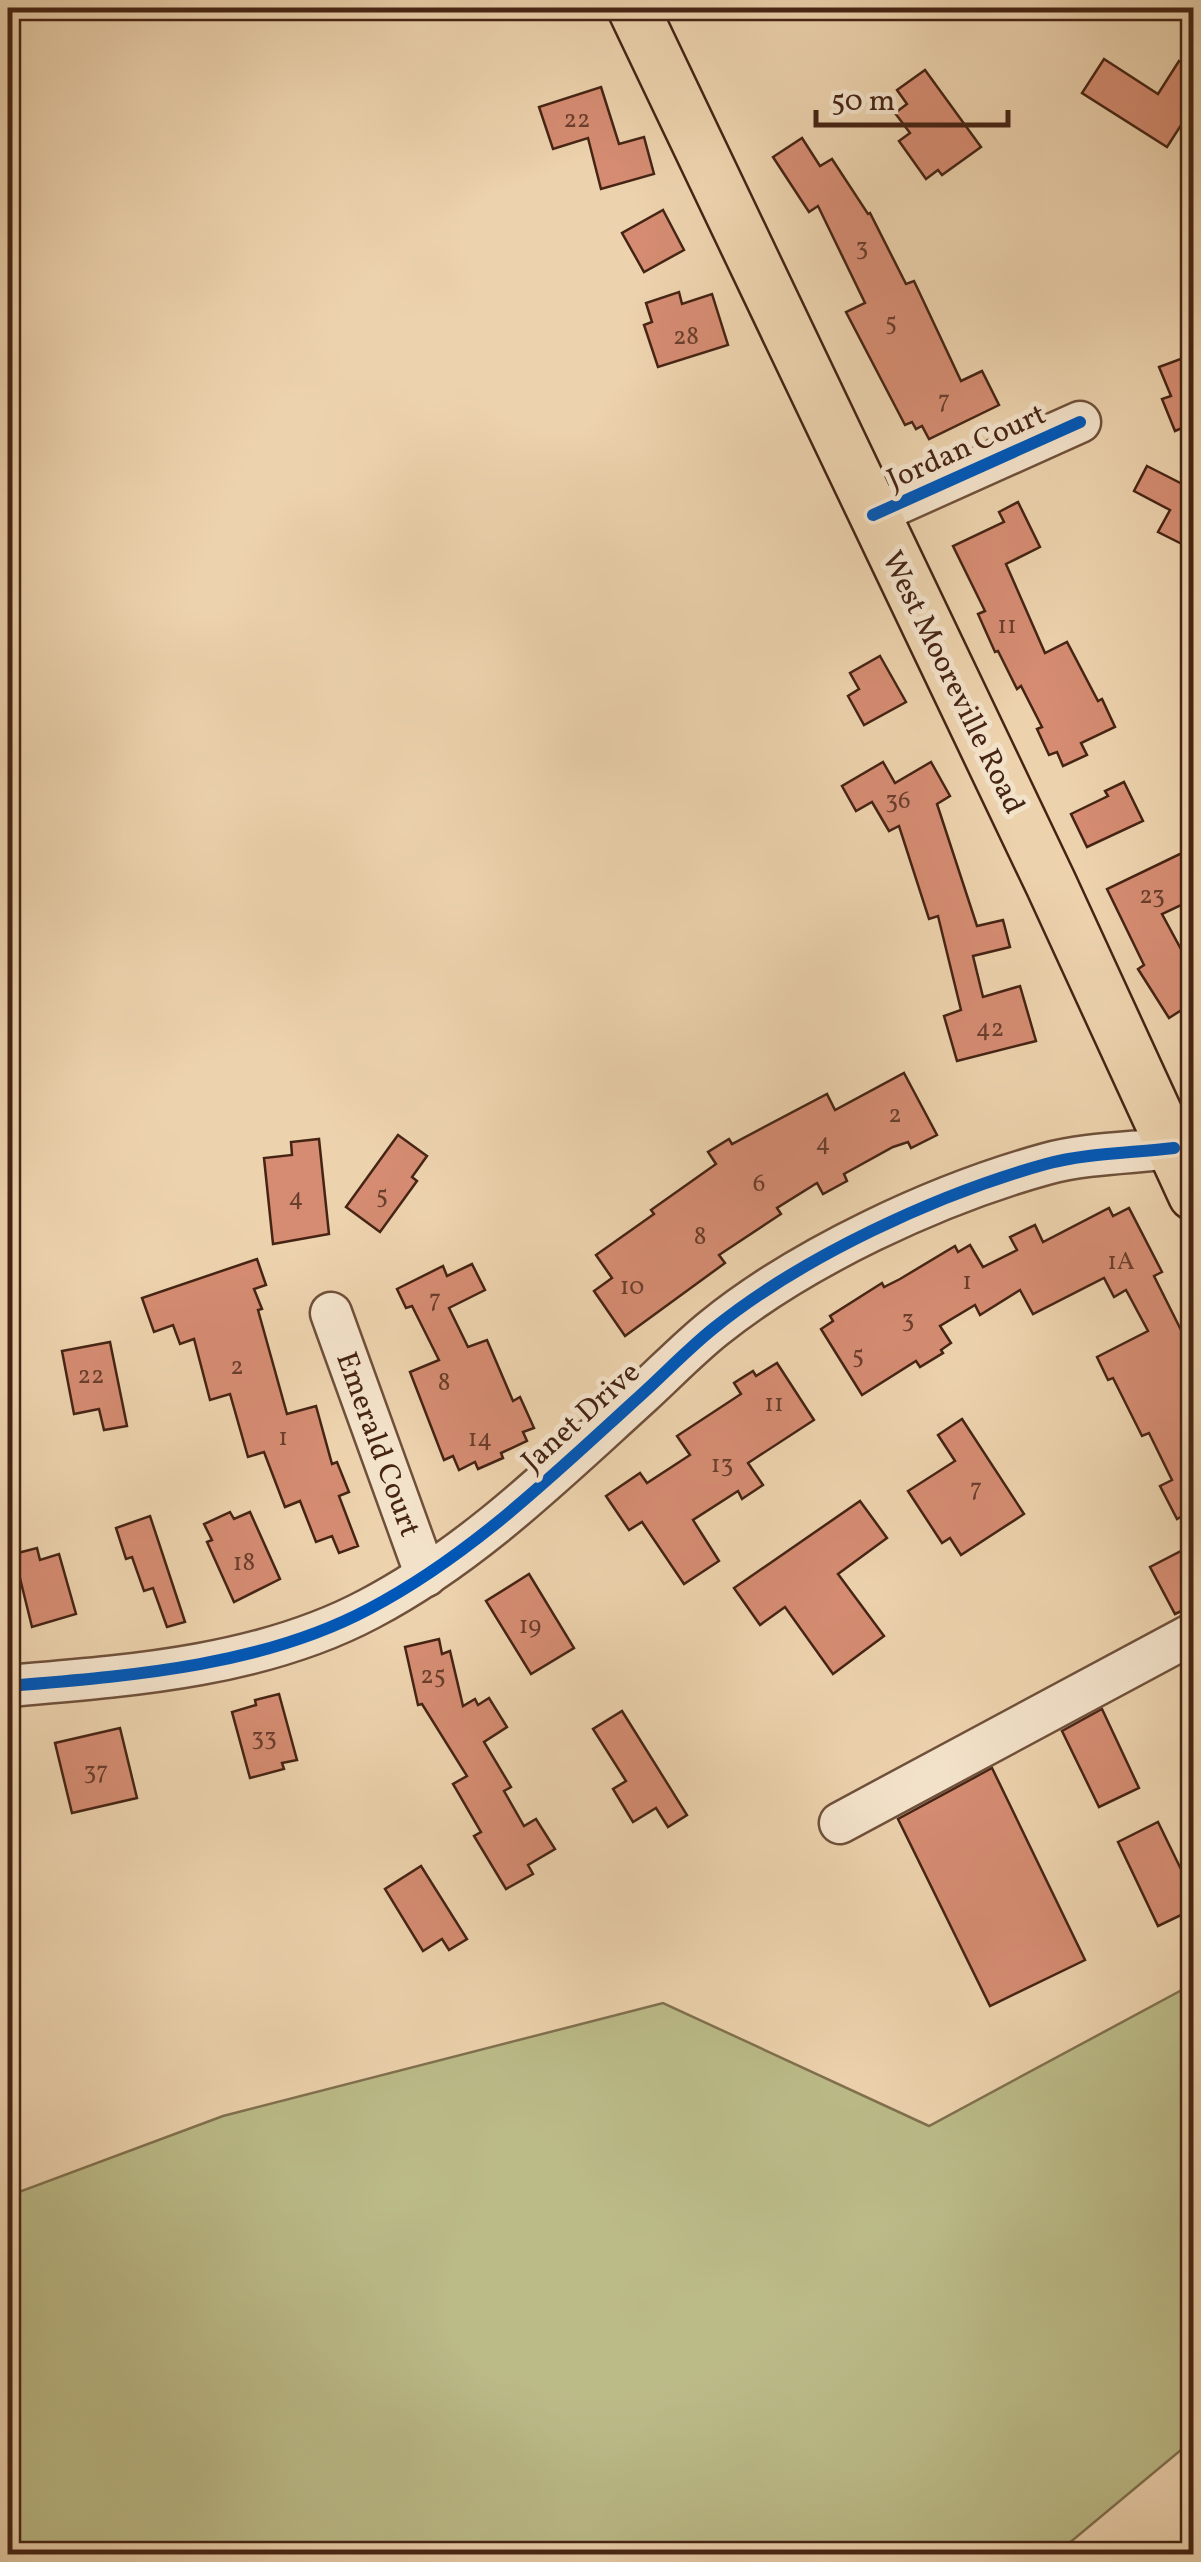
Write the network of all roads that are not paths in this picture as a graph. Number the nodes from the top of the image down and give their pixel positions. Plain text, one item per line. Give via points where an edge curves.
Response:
1 (633, 8) edge
2 (1080, 422) dead end
3 (874, 515) junction
4 (1174, 1148) junction
5 (1194, 1195) edge
6 (331, 1313) dead end
7 (426, 1576) junction
8 (1194, 1633) edge
9 (8, 1686) edge
10 (840, 1824) dead end

1 - 3 main road, West Mooreville Road
2 - 3 street, Jordan Court
3 - 4 main road, West Mooreville Road
4 - 5 main road, West Mooreville Road
4 - 7 street, Janet Drive via 1048,1163 919,1209 798,1270 714,1328 559,1469
6 - 7 street, Emerald Court
7 - 9 street, Janet Drive via 323,1630 248,1653 122,1676
8 - 10 street

